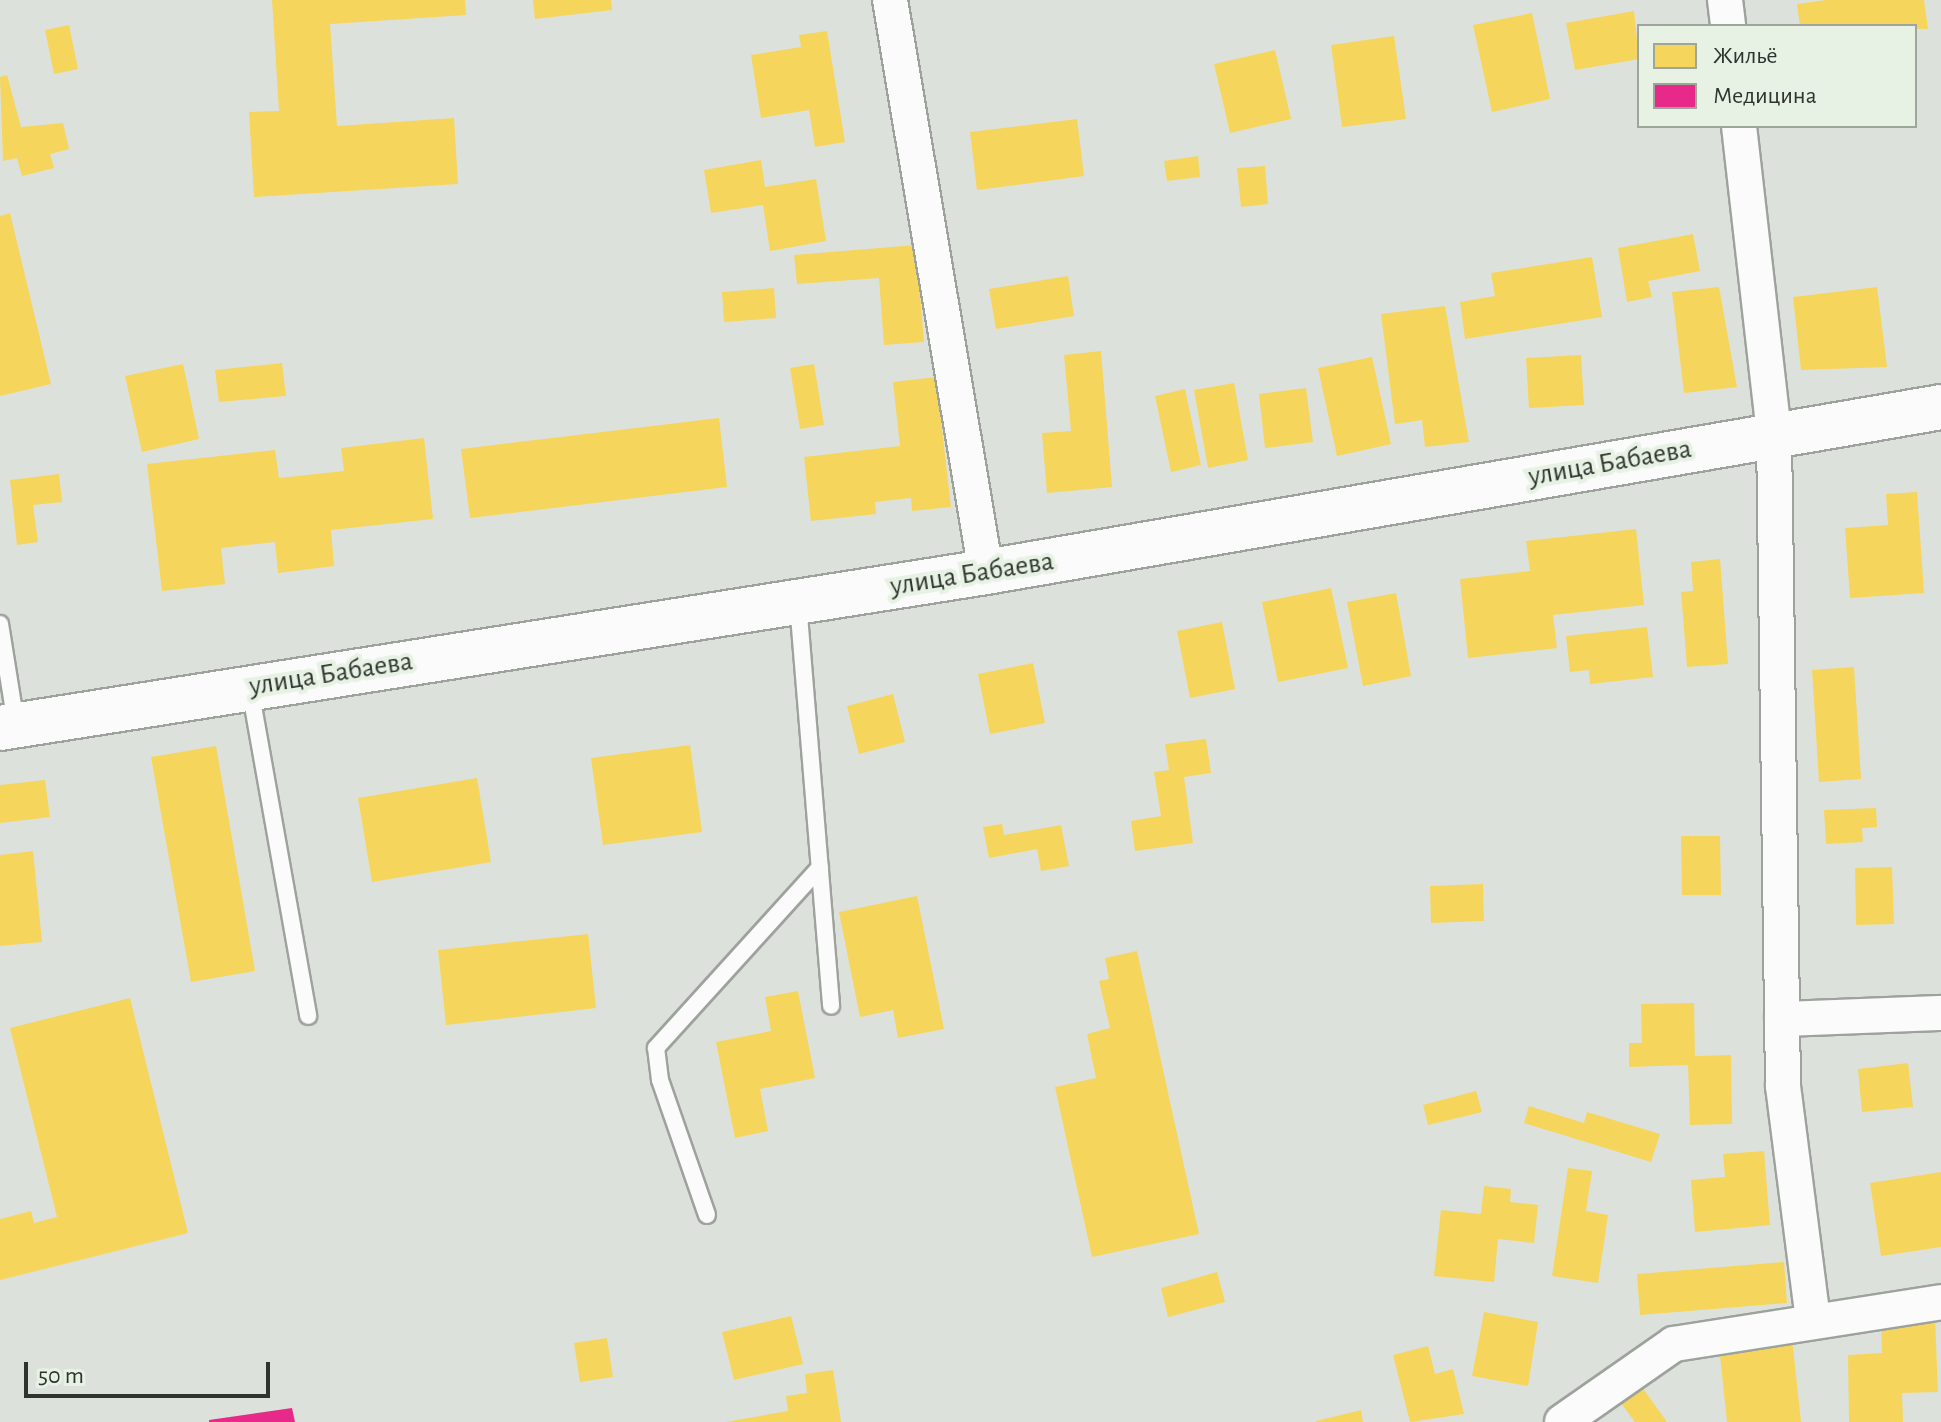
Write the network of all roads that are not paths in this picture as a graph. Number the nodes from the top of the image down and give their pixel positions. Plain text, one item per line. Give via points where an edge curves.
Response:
1 (890, 0) edge
2 (1725, 0) edge
3 (1728, 24) edge
4 (1739, 128) edge
5 (1941, 407) edge
6 (1774, 434) junction
7 (986, 572) junction
8 (798, 602) junction
9 (0, 624) edge
10 (250, 687) junction
11 (8, 727) edge
12 (820, 867) junction
13 (831, 1006) dead end
14 (1941, 1013) edge
15 (308, 1016) dead end
16 (1782, 1019) junction
17 (707, 1215) dead end
18 (1941, 1302) edge
19 (1813, 1319) junction
20 (1562, 1422) edge

1 - 7 street
2 - 3 street
4 - 6 street
5 - 6 street, улица Бабаева
6 - 7 street, улица Бабаева
6 - 16 street
7 - 8 street, улица Бабаева
8 - 10 street, улица Бабаева
8 - 12 lane
9 - 11 lane
10 - 11 street, улица Бабаева
10 - 15 lane
12 - 13 lane
12 - 17 lane via 656,1048 660,1080
14 - 16 street
16 - 19 street via 1783,1086
18 - 19 street
19 - 20 street via 1674,1344

